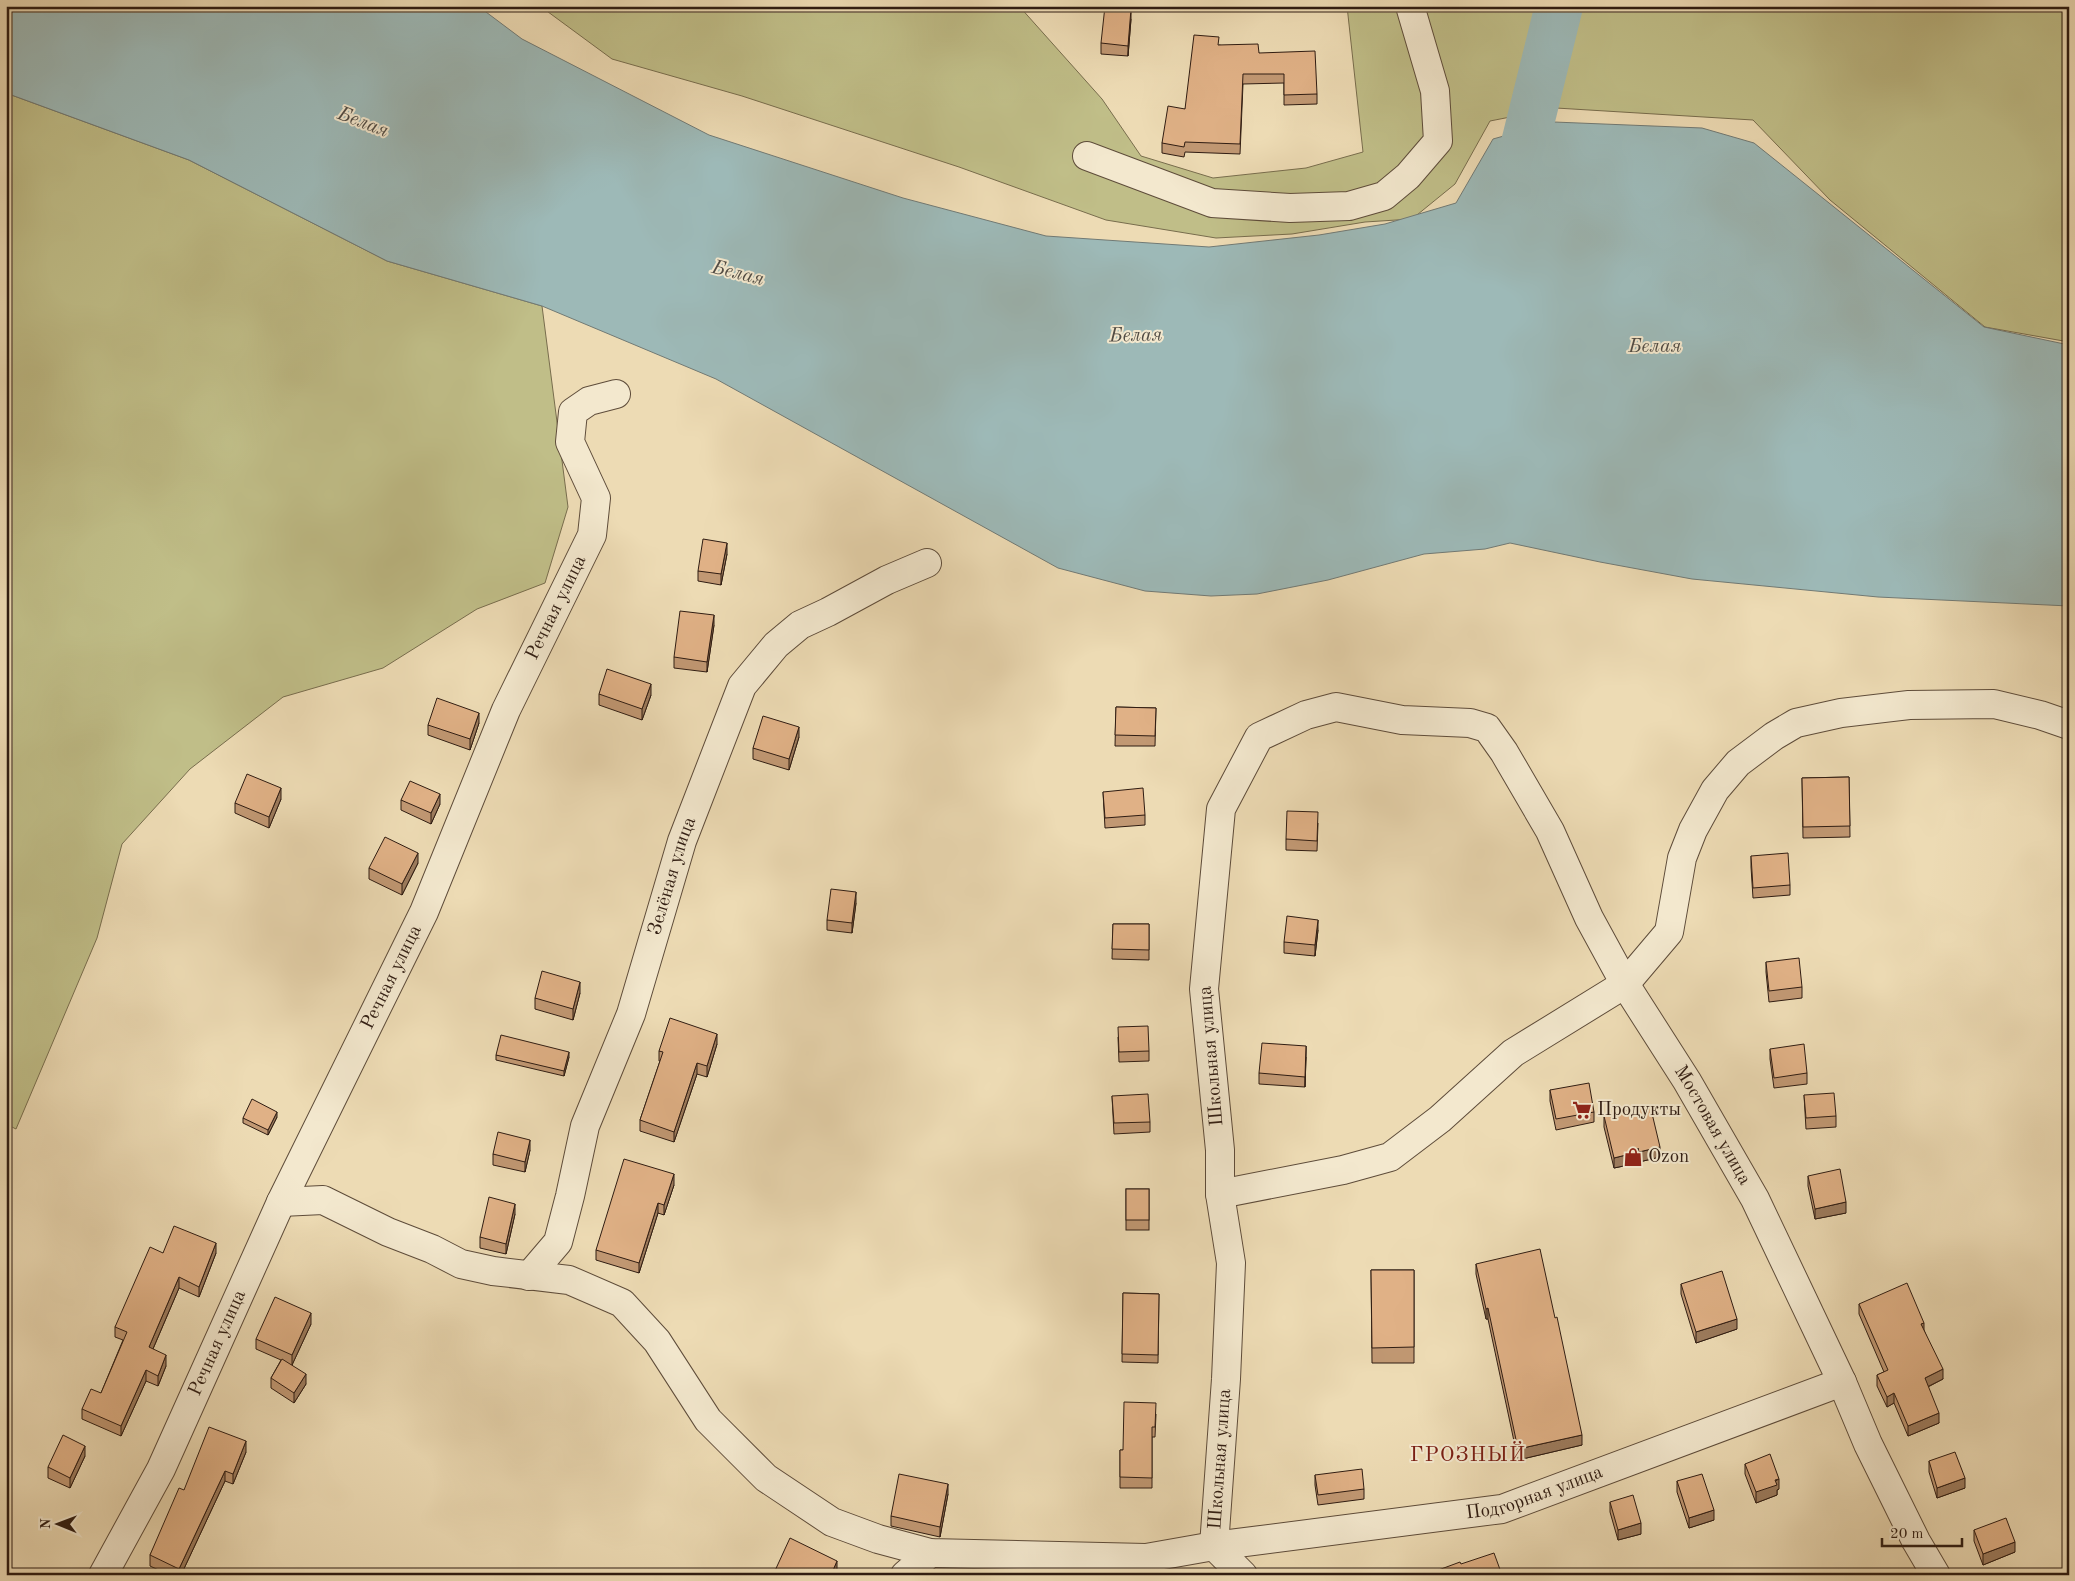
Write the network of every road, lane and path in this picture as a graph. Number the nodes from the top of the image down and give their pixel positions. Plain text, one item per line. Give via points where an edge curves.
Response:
1 (1410, 6) edge
2 (1087, 156) dead end
3 (616, 394) dead end
4 (927, 563) dead end
5 (1444, 721) joint
6 (2069, 726) edge
7 (1625, 984) junction
8 (1220, 1194) junction
9 (281, 1202) junction
10 (528, 1276) junction
11 (1842, 1382) junction
12 (1214, 1546) junction
13 (930, 1554) junction
14 (102, 1575) edge
15 (905, 1575) edge
16 (1243, 1575) edge
17 (1936, 1575) edge

1 - 2 street via 1435,91 1438,141 1408,176 1384,196 1349,206 1290,208 1212,203
3 - 9 street, Речная улица via 589,401 573,412 570,442 596,498 592,535 506,710 424,912
4 - 10 street, Зелёная улица via 800,625 776,644 742,686 682,841 631,1014 585,1126 558,1242
5 - 7 street, Мостовая улица via 1487,728 1550,831 1589,918
5 - 8 street, Школьная улица via 1402,720 1336,707 1306,715 1259,738 1221,809 1204,989 1220,1150
6 - 7 street via 1994,704 1909,705 1842,713 1796,723 1738,763 1715,790 1682,858 1669,932
7 - 8 street via 1513,1053 1440,1119 1390,1157 1343,1170
7 - 11 street, Мостовая улица via 1687,1080 1755,1199
8 - 12 street, Школьная улица via 1231,1263
9 - 10 street, Подгорная улица via 323,1200 461,1264
9 - 14 street, Речная улица via 161,1469
10 - 13 street, Подгорная улица via 569,1280 622,1303 657,1341 708,1420 766,1478 832,1522
11 - 12 street, Подгорная улица via 1502,1509
11 - 17 street, Мостовая улица via 1872,1453
12 - 13 street, Подгорная улица via 1146,1558
12 - 16 street
13 - 15 street

